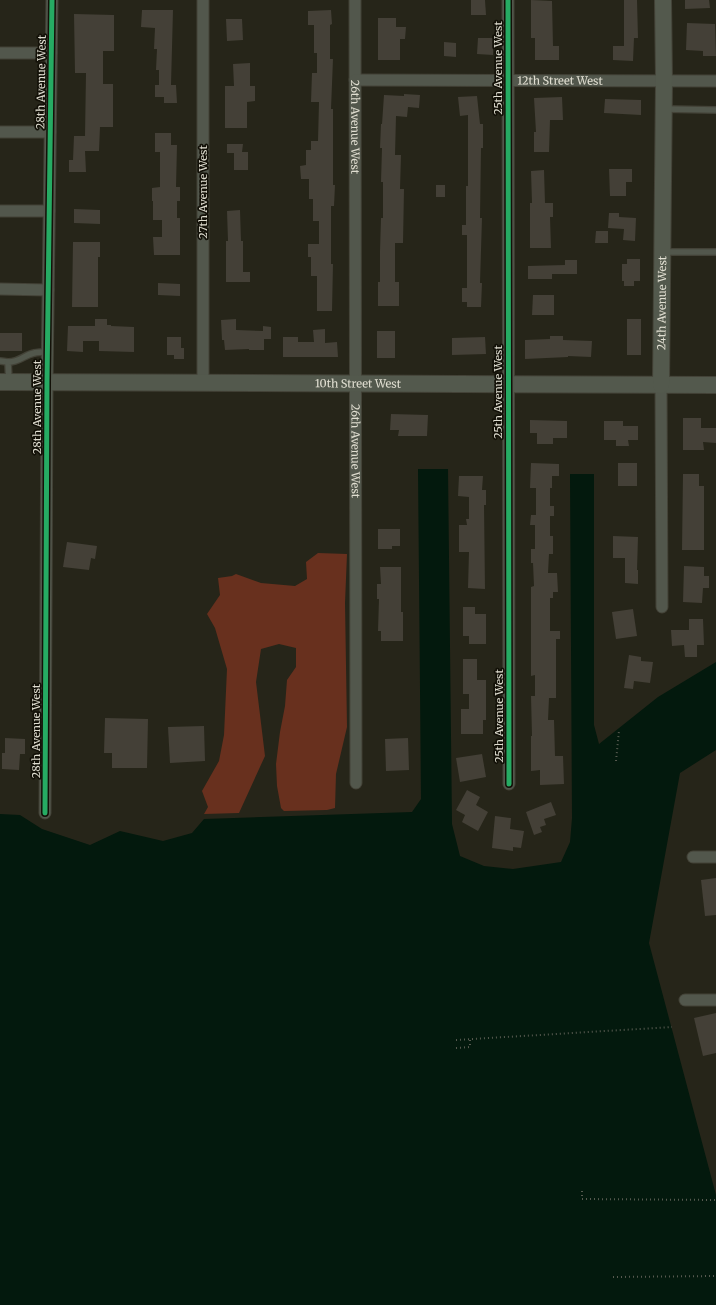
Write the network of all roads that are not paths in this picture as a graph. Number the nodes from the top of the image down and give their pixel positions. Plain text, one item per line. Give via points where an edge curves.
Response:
1 (52, 0) edge
2 (203, 0) edge
3 (355, 0) edge
4 (508, 0) edge
5 (663, 0) edge
6 (0, 53) edge
7 (51, 53) junction
8 (355, 80) junction
9 (508, 81) junction
10 (664, 81) junction
11 (716, 81) edge
12 (663, 109) junction
13 (716, 110) edge
14 (0, 132) edge
15 (50, 132) junction
16 (0, 211) edge
17 (49, 211) junction
18 (662, 252) junction
19 (716, 252) edge
20 (0, 289) edge
21 (48, 290) junction
22 (48, 352) junction
23 (0, 362) edge
24 (8, 362) junction
25 (4, 382) edge
26 (47, 382) junction
27 (203, 383) junction
28 (356, 384) junction
29 (508, 385) junction
30 (661, 385) junction
31 (716, 385) edge
32 (662, 606) dead end
33 (356, 783) dead end
34 (509, 784) dead end
35 (45, 813) dead end
36 (693, 857) dead end
37 (716, 857) edge
38 (685, 1000) dead end
39 (716, 1000) edge

1 - 7 street, 28th Avenue West
2 - 27 street, 27th Avenue West
3 - 8 street, 26th Avenue West
4 - 9 street, 25th Avenue West
5 - 10 street, 24th Avenue West
6 - 7 street
7 - 15 street, 28th Avenue West
8 - 9 street, 12th Street West
8 - 28 street, 26th Avenue West
9 - 10 street, 12th Street West
9 - 29 street, 25th Avenue West
10 - 11 street, 12th Street West
10 - 12 street, 24th Avenue West
12 - 13 lane
12 - 18 street, 24th Avenue West
14 - 15 street
15 - 17 street, 28th Avenue West
16 - 17 street
17 - 21 street, 28th Avenue West
18 - 19 lane
18 - 30 street, 24th Avenue West
20 - 21 street
21 - 22 street, 28th Avenue West
22 - 24 lane via 34,353 20,360
22 - 26 street, 28th Avenue West
23 - 24 lane
24 - 25 lane
25 - 26 street, 10th Street West
26 - 27 street, 10th Street West
26 - 35 street, 28th Avenue West
27 - 28 street, 10th Street West
28 - 29 street, 10th Street West
28 - 33 street, 26th Avenue West
29 - 30 street, 10th Street West
29 - 34 street, 25th Avenue West
30 - 31 street, 10th Street West
30 - 32 street, 24th Avenue West
36 - 37 street
38 - 39 street

